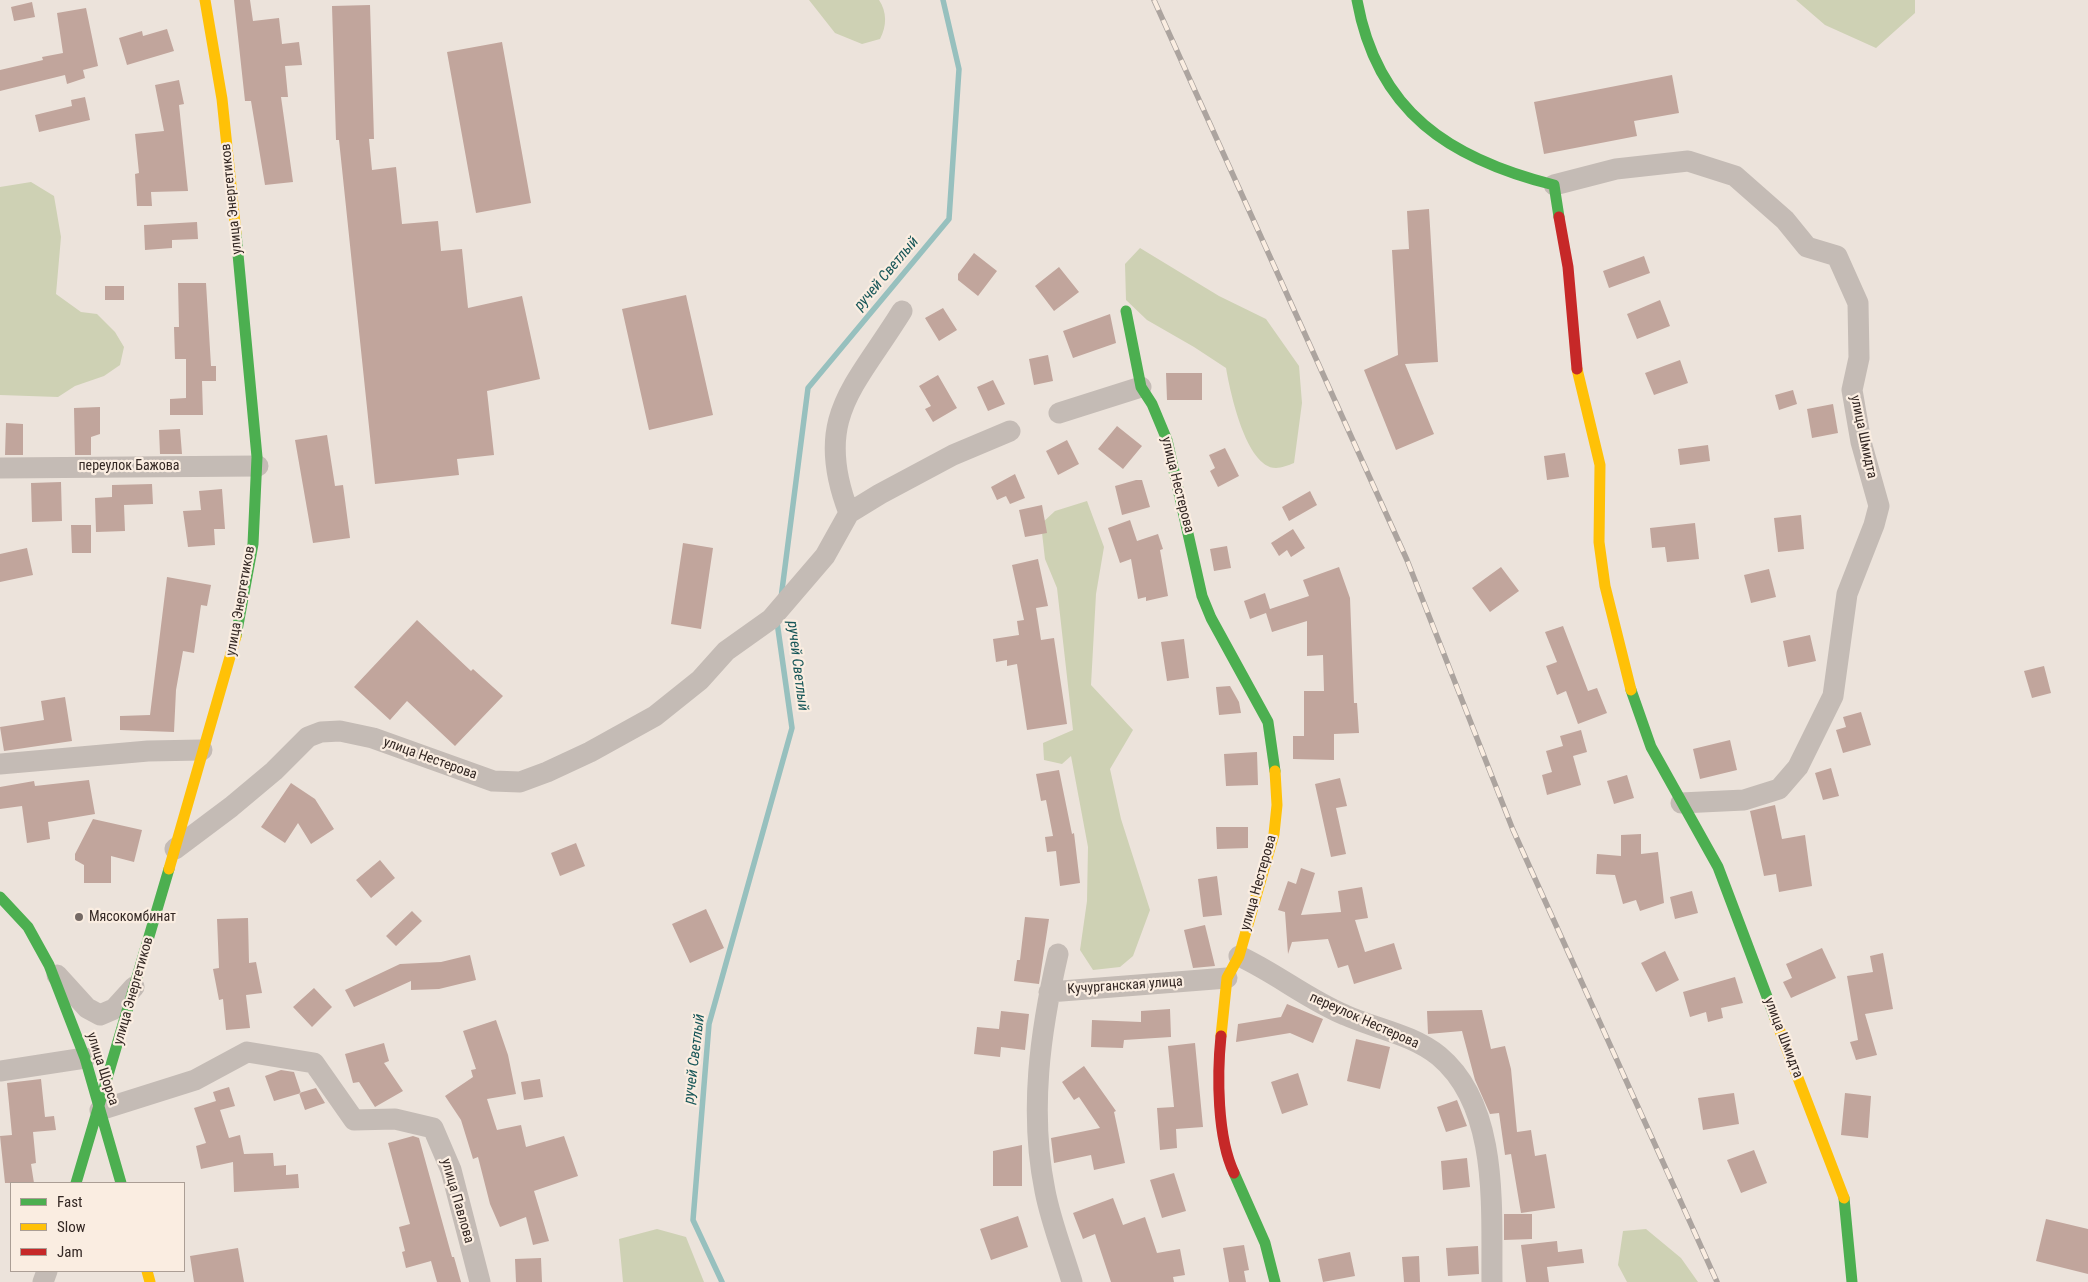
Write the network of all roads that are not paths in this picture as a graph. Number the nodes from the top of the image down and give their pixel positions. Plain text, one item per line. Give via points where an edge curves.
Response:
1 (205, 0) edge
2 (1357, 0) edge
3 (1554, 185) junction
4 (902, 311) dead end
5 (1126, 311) dead end
6 (1147, 395) junction
7 (1058, 413) dead end
8 (1010, 431) dead end
9 (258, 466) junction
10 (0, 468) edge
11 (849, 513) junction
12 (202, 750) junction
13 (0, 764) edge
14 (1681, 803) junction
15 (174, 849) junction
16 (0, 897) edge
17 (1058, 954) dead end
18 (1239, 956) junction
19 (49, 965) junction
20 (1227, 978) junction
21 (136, 984) junction
22 (1049, 992) junction
23 (85, 1058) junction
24 (0, 1071) edge
25 (100, 1110) junction
26 (76, 1182) edge
27 (121, 1182) edge
28 (480, 1282) edge
29 (1072, 1282) edge
30 (1275, 1282) edge
31 (1492, 1282) edge
32 (1852, 1282) edge

1 - 9 street, улица Энергетиков via 222,99
2 - 3 street, улица Шмидта via 1371,52 1393,89 1418,119 1448,144 1482,162
3 - 14 street, улица Шмидта via 1568,266 1578,375 1600,465 1599,542 1605,586 1634,701 1651,746
3 - 14 street, улица Шмидта via 1616,169 1688,162 1735,176 1785,220 1807,247 1837,256 1858,303 1859,358 1852,390 1861,442 1879,506 1847,594 1833,696 1798,767 1779,789 1744,800
4 - 11 street via 848,392 836,426 835,454 841,492
5 - 6 street, улица Нестерова
6 - 7 street
6 - 18 street, улица Нестерова via 1166,440 1202,596 1268,722 1273,746 1277,805 1274,834
8 - 11 street via 953,455
9 - 10 street, переулок Бажова
9 - 12 street, улица Энергетиков via 250,561 232,655
11 - 15 street, улица Нестерова via 826,556 772,618 726,651 700,680 655,716 590,752 520,782 493,781 374,738 340,731 321,732 308,737 231,807
12 - 13 street via 148,751
12 - 15 street, улица Энергетиков
14 - 32 street, улица Шмидта via 1718,867 1846,1202
15 - 21 street, улица Энергетиков
16 - 19 street, улица Щорса via 28,927
17 - 22 street
18 - 20 street, улица Нестерова
18 - 31 street, переулок Нестерова via 1262,966 1310,998 1346,1016 1414,1041 1438,1055 1457,1074 1470,1097 1488,1162
19 - 21 street via 88,1008 100,1015 114,1009
19 - 23 street, улица Щорса
20 - 22 street, Кучурганская улица
20 - 30 street, улица Нестерова via 1218,1054 1222,1132 1227,1158 1265,1243
21 - 25 street, улица Энергетиков
22 - 29 street, Кучурганская улица via 1036,1088 1036,1134 1045,1192
23 - 24 street
23 - 25 street, улица Щорса
25 - 26 street, улица Энергетиков
25 - 27 street, улица Щорса
25 - 28 street, улица Павлова via 195,1080 247,1052 314,1063 354,1120 396,1119 433,1128 450,1170

